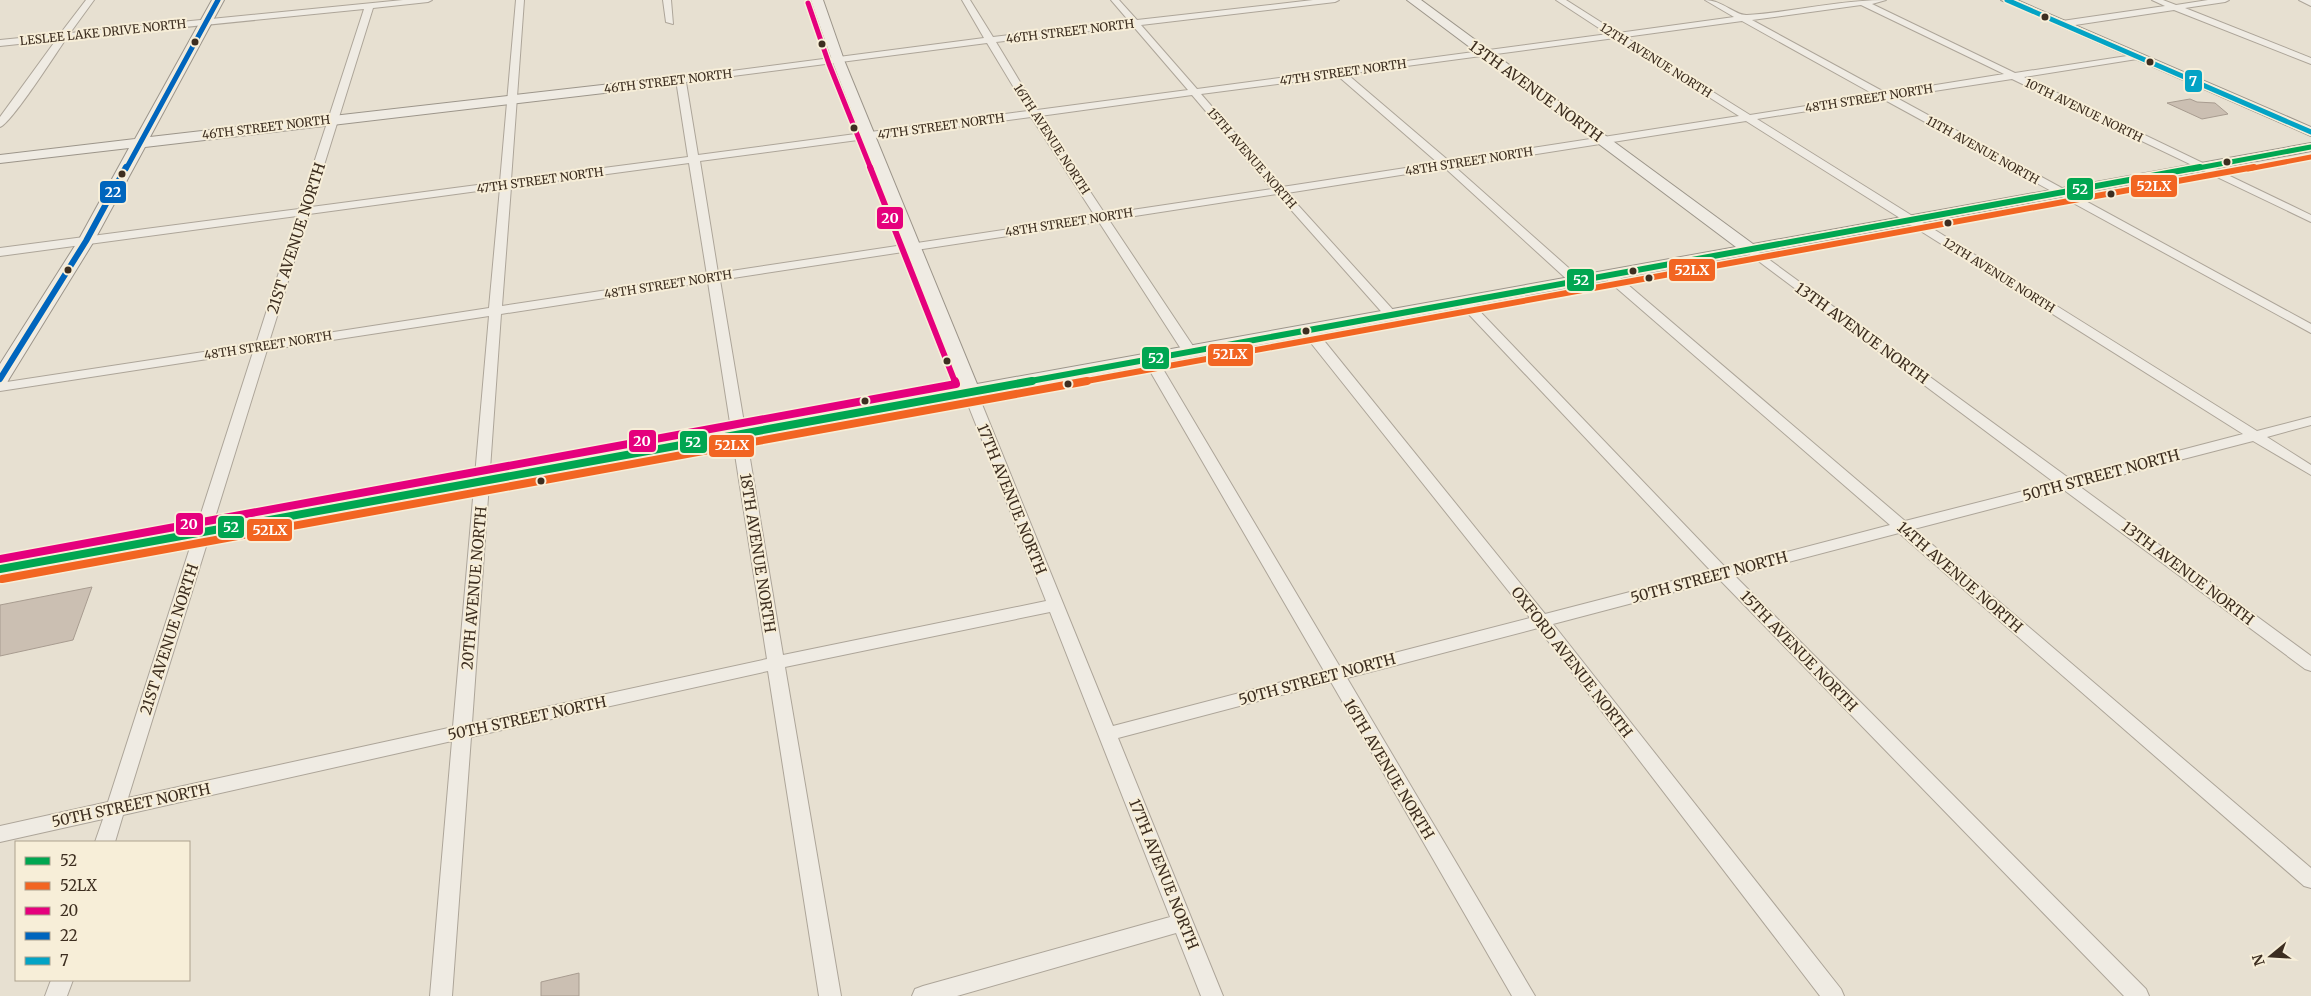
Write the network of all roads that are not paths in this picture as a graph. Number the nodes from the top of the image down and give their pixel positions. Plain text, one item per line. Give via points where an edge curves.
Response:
1 (90, 0) edge
2 (218, 0) edge
3 (428, 0) edge
4 (520, 0) edge
5 (667, 0) edge
6 (817, 0) edge
7 (966, 0) edge
8 (1115, 0) edge
9 (1263, 0) edge
10 (1336, 0) edge
11 (1413, 0) edge
12 (1560, 0) edge
13 (1709, 0) edge
14 (1882, 0) edge
15 (2007, 0) edge
16 (2156, 0) edge
17 (2225, 0) edge
18 (2303, 0) edge
19 (1860, 1) edge
20 (2311, 3) edge
21 (369, 6) junction
22 (2174, 7) junction
23 (1272, 8) junction
24 (1743, 19) junction
25 (206, 22) junction
26 (670, 22) dead end
27 (1136, 24) junction
28 (2062, 24) junction
29 (62, 36) junction
30 (1619, 36) junction
31 (991, 40) junction
32 (0, 42) edge
33 (1484, 53) junction
34 (2137, 56) junction
35 (838, 60) junction
36 (2311, 61) edge
37 (1340, 73) junction
38 (2014, 76) junction
39 (681, 80) junction
40 (1195, 92) junction
41 (1885, 96) junction
42 (512, 98) junction
43 (1034, 114) junction
44 (1747, 117) junction
45 (333, 119) junction
46 (2287, 121) junction
47 (0, 124) edge
48 (2311, 132) edge
49 (869, 136) junction
50 (1603, 141) junction
51 (140, 142) junction
52 (2307, 149) edge
53 (0, 159) edge
54 (694, 159) junction
55 (1447, 165) junction
56 (2202, 167) junction
57 (505, 184) junction
58 (1279, 190) junction
59 (2060, 193) junction
60 (304, 211) junction
61 (1103, 217) junction
62 (2311, 219) edge
63 (1912, 220) junction
64 (86, 241) junction
65 (912, 247) junction
66 (1749, 250) junction
67 (0, 252) edge
68 (1609, 275) junction
69 (713, 277) junction
70 (1576, 281) junction
71 (1464, 302) junction
72 (495, 311) junction
73 (1391, 315) junction
74 (2311, 329) edge
75 (1308, 330) junction
76 (262, 346) junction
77 (1190, 352) junction
78 (1150, 359) junction
79 (0, 379) edge
80 (0, 387) edge
81 (970, 392) junction
82 (2311, 420) edge
83 (739, 434) junction
84 (2254, 436) junction
85 (2311, 471) edge
86 (482, 481) junction
87 (2067, 484) junction
88 (1902, 527) junction
89 (203, 532) junction
90 (0, 569) edge
91 (1723, 574) junction
92 (1054, 605) junction
93 (1540, 621) junction
94 (776, 663) junction
95 (2311, 665) edge
96 (1334, 675) junction
97 (462, 732) junction
98 (1108, 734) junction
99 (116, 808) junction
100 (0, 834) edge
101 (105, 841) edge
102 (2311, 880) edge
103 (1183, 922) junction
104 (62, 981) edge
105 (56, 996) edge
106 (441, 996) edge
107 (830, 996) edge
108 (923, 996) edge
109 (1212, 996) edge
110 (1524, 996) edge
111 (1832, 996) edge
112 (2138, 996) edge

1 - 29 street
2 - 25 main road
3 - 21 street, LESLEE LAKE DRIVE NORTH
4 - 42 street, 20TH AVENUE NORTH
5 - 26 street
6 - 35 main road, 17TH AVENUE NORTH
7 - 31 street, 16TH AVENUE NORTH
8 - 27 street, 15TH AVENUE NORTH
9 - 23 street
10 - 23 street, 46TH STREET NORTH
11 - 33 main road, 13TH AVENUE NORTH
12 - 30 street, 12TH AVENUE NORTH
13 - 24 street, 11TH AVENUE NORTH
14 - 19 street, 47TH STREET NORTH
15 - 28 main road
16 - 22 street
17 - 22 street
18 - 20 street
19 - 24 street, 47TH STREET NORTH
19 - 38 street, 10TH AVENUE NORTH
21 - 25 street, LESLEE LAKE DRIVE NORTH
21 - 45 street, 21ST AVENUE NORTH
22 - 28 street
22 - 36 street
23 - 27 street, 46TH STREET NORTH
24 - 30 street, 47TH STREET NORTH
24 - 41 street, 11TH AVENUE NORTH
25 - 29 street, LESLEE LAKE DRIVE NORTH
25 - 51 main road
27 - 31 street, 46TH STREET NORTH
27 - 40 street, 15TH AVENUE NORTH
28 - 34 main road
29 - 32 street, LESLEE LAKE DRIVE NORTH
29 - 47 street via 37,77
30 - 33 street, 47TH STREET NORTH
30 - 44 street, 12TH AVENUE NORTH
31 - 35 street, 46TH STREET NORTH
31 - 43 street, 16TH AVENUE NORTH
33 - 37 street, 47TH STREET NORTH
33 - 50 main road, 13TH AVENUE NORTH
34 - 38 street, 48TH STREET NORTH
34 - 46 main road
35 - 39 street, 46TH STREET NORTH
35 - 49 main road, 17TH AVENUE NORTH
37 - 40 street, 47TH STREET NORTH
37 - 55 street
38 - 41 street, 48TH STREET NORTH
38 - 56 street, 10TH AVENUE NORTH
39 - 42 main road, 46TH STREET NORTH
39 - 54 street, 18TH AVENUE NORTH
40 - 43 street, 47TH STREET NORTH
40 - 58 street, 15TH AVENUE NORTH
41 - 44 street, 48TH STREET NORTH
41 - 59 street, 11TH AVENUE NORTH
42 - 45 main road, 46TH STREET NORTH
42 - 57 street, 20TH AVENUE NORTH
43 - 49 street, 47TH STREET NORTH
43 - 61 street, 16TH AVENUE NORTH
44 - 50 street, 48TH STREET NORTH
44 - 63 street, 12TH AVENUE NORTH
45 - 51 main road, 46TH STREET NORTH
45 - 60 street, 21ST AVENUE NORTH
46 - 48 main road
46 - 52 main road
49 - 54 street, 47TH STREET NORTH
49 - 65 main road, 17TH AVENUE NORTH
50 - 55 street, 48TH STREET NORTH
50 - 66 main road, 13TH AVENUE NORTH
51 - 53 main road, 46TH STREET NORTH
51 - 64 main road
52 - 56 main road
54 - 57 street, 47TH STREET NORTH
54 - 69 street, 18TH AVENUE NORTH
55 - 58 street, 48TH STREET NORTH
55 - 70 street
56 - 59 main road
56 - 62 street, 10TH AVENUE NORTH
57 - 60 street, 47TH STREET NORTH
57 - 72 street, 20TH AVENUE NORTH
58 - 61 street, 48TH STREET NORTH
58 - 73 street, 15TH AVENUE NORTH
59 - 63 main road
59 - 74 street, 11TH AVENUE NORTH
60 - 64 street, 47TH STREET NORTH
60 - 76 street, 21ST AVENUE NORTH
61 - 65 street, 48TH STREET NORTH
61 - 77 street, 16TH AVENUE NORTH
63 - 66 main road
63 - 84 street, 12TH AVENUE NORTH
64 - 67 street, 47TH STREET NORTH
64 - 79 main road
65 - 69 street, 48TH STREET NORTH
65 - 81 main road, 17TH AVENUE NORTH
66 - 68 main road
66 - 87 street, 13TH AVENUE NORTH
68 - 70 main road
68 - 88 street, 14TH AVENUE NORTH
69 - 72 street, 48TH STREET NORTH
69 - 83 street, 18TH AVENUE NORTH
70 - 71 main road
71 - 73 main road
71 - 91 street, 15TH AVENUE NORTH
72 - 76 street, 48TH STREET NORTH
72 - 86 street, 20TH AVENUE NORTH
73 - 75 main road
75 - 77 main road
75 - 93 street, OXFORD AVENUE NORTH
76 - 80 street, 48TH STREET NORTH
76 - 89 street, 21ST AVENUE NORTH
77 - 78 main road
78 - 81 main road
78 - 96 street, 16TH AVENUE NORTH
81 - 83 main road
81 - 92 street, 17TH AVENUE NORTH
82 - 84 street, 50TH STREET NORTH
83 - 86 main road
83 - 94 street, 18TH AVENUE NORTH
84 - 85 street, 12TH AVENUE NORTH
84 - 87 street, 50TH STREET NORTH
86 - 89 main road
86 - 97 street, 20TH AVENUE NORTH
87 - 88 street, 50TH STREET NORTH
87 - 95 street, 13TH AVENUE NORTH
88 - 91 street, 50TH STREET NORTH
88 - 102 street, 14TH AVENUE NORTH
89 - 90 main road
89 - 99 street, 21ST AVENUE NORTH
91 - 93 street, 50TH STREET NORTH
91 - 112 street, 15TH AVENUE NORTH
92 - 94 street, 50TH STREET NORTH
92 - 98 street, 17TH AVENUE NORTH
93 - 96 street, 50TH STREET NORTH
93 - 111 street, OXFORD AVENUE NORTH
94 - 97 street, 50TH STREET NORTH
94 - 107 street, 18TH AVENUE NORTH
96 - 98 street, 50TH STREET NORTH
96 - 110 street, 16TH AVENUE NORTH
97 - 99 street, 50TH STREET NORTH
97 - 106 street, 20TH AVENUE NORTH
98 - 103 street, 17TH AVENUE NORTH
99 - 100 street, 50TH STREET NORTH
99 - 101 street, 21ST AVENUE NORTH
103 - 108 street
103 - 109 street, 17TH AVENUE NORTH
104 - 105 street

